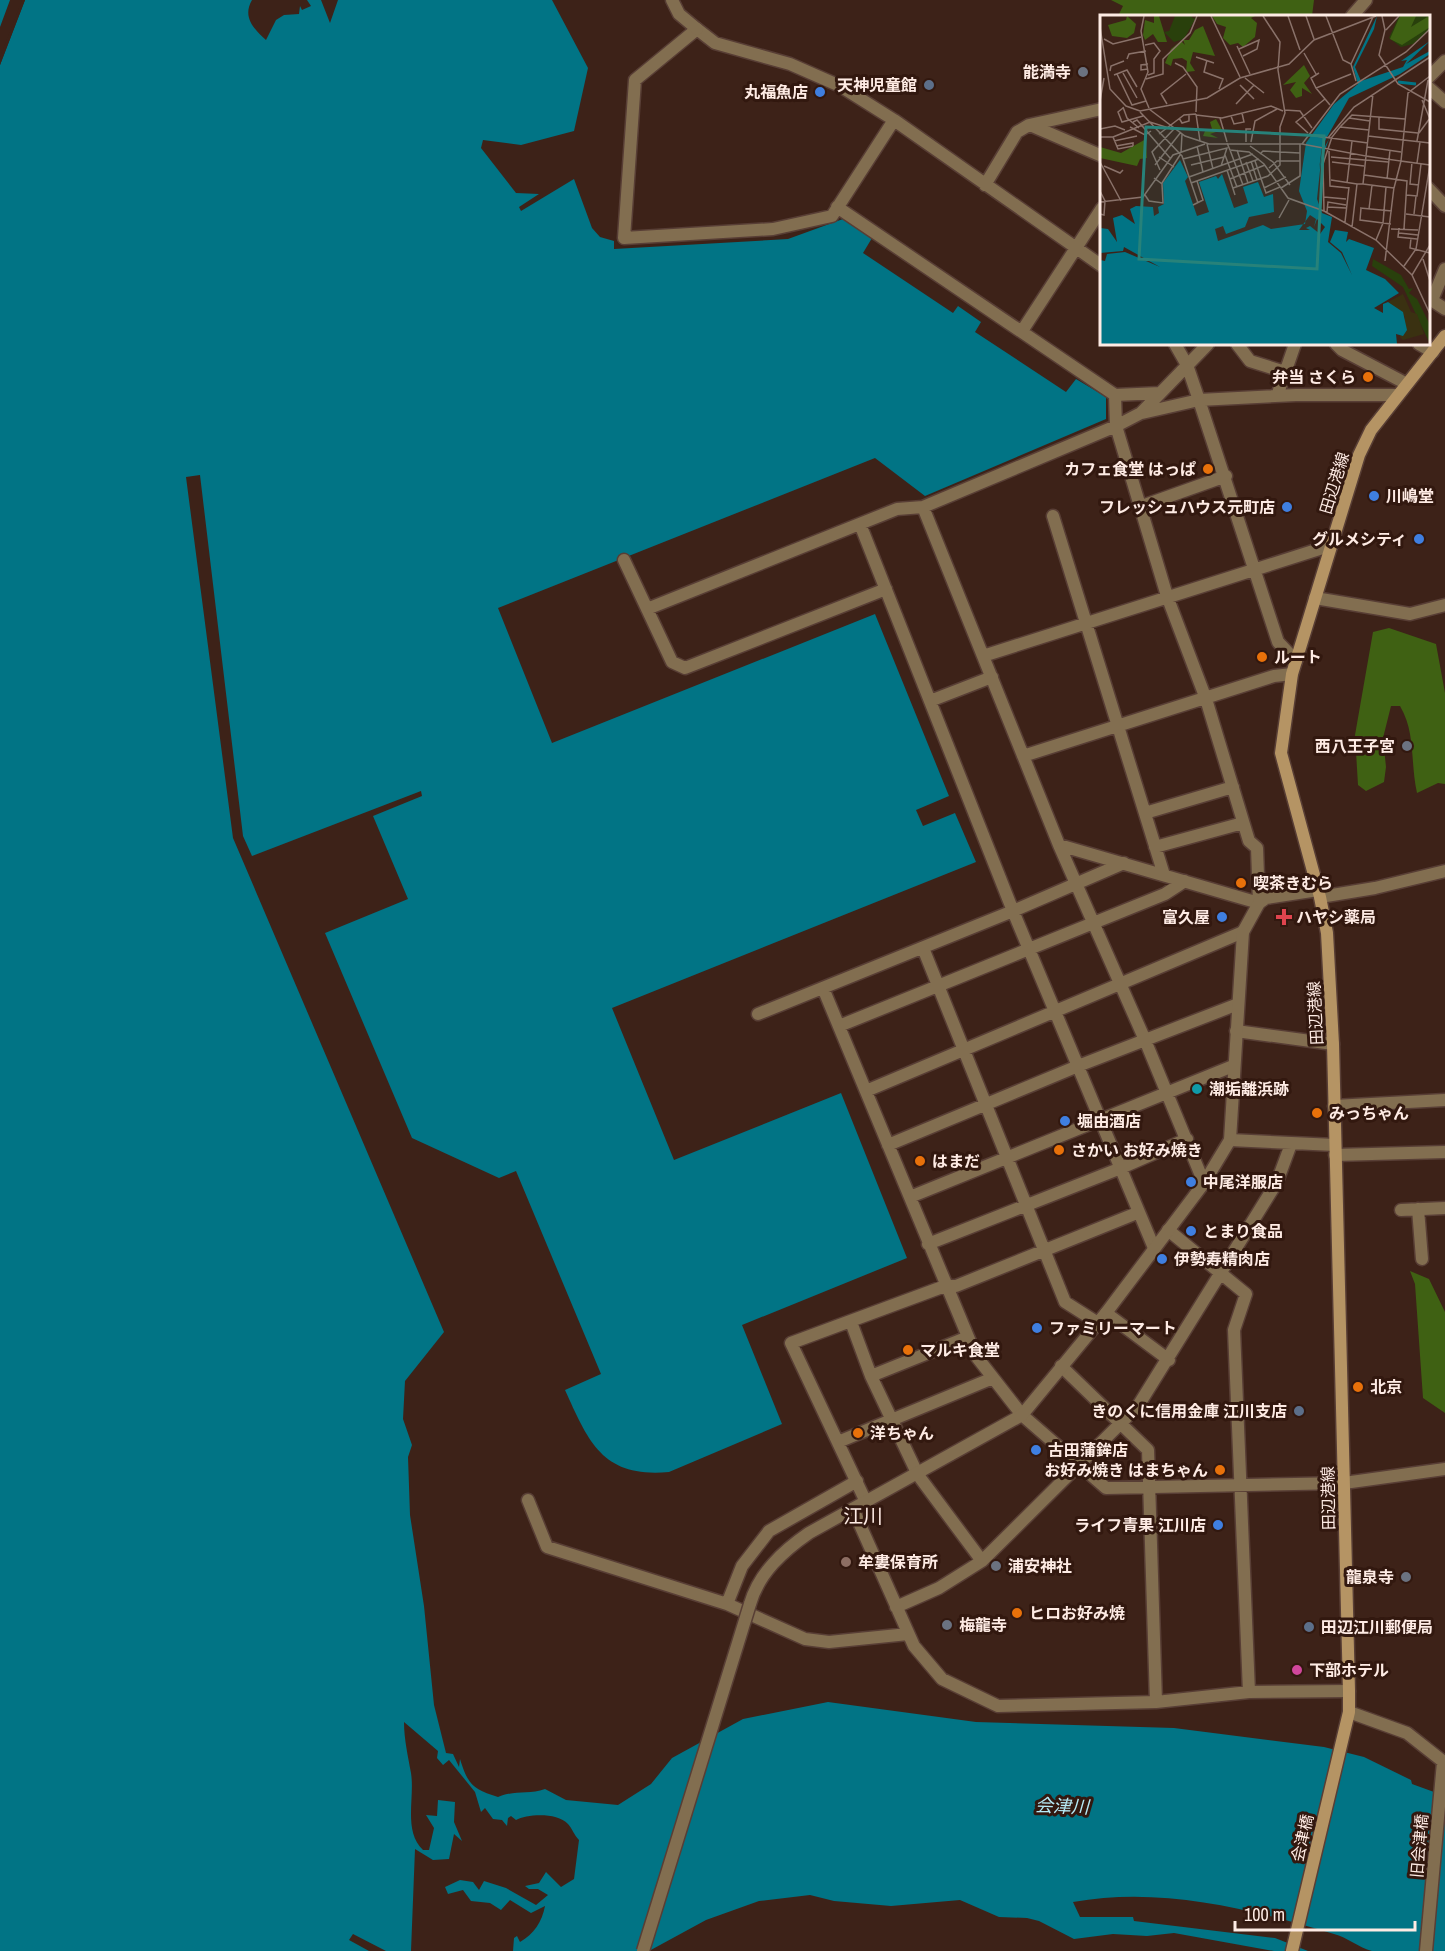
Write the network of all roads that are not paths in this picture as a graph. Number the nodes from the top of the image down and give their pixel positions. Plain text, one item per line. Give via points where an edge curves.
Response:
1 (672, 0) edge
2 (1366, 0) edge
3 (1353, 15) edge
4 (698, 29) junction
5 (1445, 61) edge
6 (1430, 76) edge
7 (1430, 89) edge
8 (1445, 102) edge
9 (1100, 109) edge
10 (894, 120) junction
11 (1029, 125) junction
12 (1100, 156) edge
13 (985, 185) junction
14 (1430, 190) edge
15 (1445, 206) edge
16 (837, 207) junction
17 (1100, 209) edge
18 (1074, 248) junction
19 (1100, 265) edge
20 (1445, 269) edge
21 (1430, 299) edge
22 (1445, 309) edge
23 (1022, 331) junction
24 (1445, 336) edge
25 (1175, 345) edge
26 (1207, 345) edge
27 (1238, 345) edge
28 (1295, 345) edge
29 (1337, 345) edge
30 (1421, 345) edge
31 (1433, 352) junction
32 (1187, 365) junction
33 (1285, 372) junction
34 (1407, 384) junction
35 (1160, 393) junction
36 (1115, 395) junction
37 (1397, 395) junction
38 (1277, 396) junction
39 (1199, 400) junction
40 (1142, 413) junction
41 (1116, 426) junction
42 (1226, 476) junction
43 (1142, 506) junction
44 (923, 507) junction
45 (1053, 516) dead end
46 (861, 524) junction
47 (1332, 545) junction
48 (624, 560) dead end
49 (1254, 570) junction
50 (886, 589) junction
51 (1167, 596) junction
52 (1315, 598) junction
53 (1445, 605) edge
54 (647, 609) junction
55 (1086, 622) junction
56 (983, 656) junction
57 (1294, 667) junction
58 (992, 677) junction
59 (1206, 699) junction
60 (930, 701) junction
61 (1118, 725) junction
62 (1023, 756) junction
63 (1233, 787) junction
64 (1145, 813) junction
65 (1243, 824) junction
66 (1059, 845) junction
67 (1155, 847) junction
68 (1124, 863) junction
69 (1445, 871) edge
70 (1164, 875) junction
71 (1185, 881) junction
72 (1078, 884) junction
73 (1319, 894) junction
74 (1259, 903) junction
75 (1013, 911) junction
76 (1095, 922) junction
77 (1243, 932) junction
78 (923, 948) junction
79 (1029, 949) junction
80 (1120, 984) junction
81 (938, 986) junction
82 (823, 988) junction
83 (1238, 1004) junction
84 (1055, 1012) junction
85 (758, 1014) dead end
86 (839, 1026) junction
87 (1236, 1031) junction
88 (1145, 1040) junction
89 (1333, 1044) junction
90 (965, 1051) junction
91 (1078, 1066) junction
92 (1233, 1066) junction
93 (866, 1091) junction
94 (1167, 1092) junction
95 (1445, 1100) edge
96 (987, 1105) junction
97 (1334, 1106) junction
98 (1101, 1120) junction
99 (1186, 1139) junction
100 (1230, 1140) junction
101 (1291, 1144) junction
102 (888, 1145) junction
103 (1335, 1150) junction
104 (1445, 1152) edge
105 (1008, 1158) junction
106 (1121, 1168) junction
107 (1204, 1183) junction
108 (910, 1197) junction
109 (1026, 1204) junction
110 (1418, 1209) junction
111 (1445, 1209) edge
112 (1401, 1210) dead end
113 (1137, 1213) junction
114 (1168, 1230) junction
115 (928, 1244) junction
116 (1154, 1248) junction
117 (1044, 1251) junction
118 (1422, 1259) dead end
119 (1221, 1274) junction
120 (945, 1286) junction
121 (1106, 1313) junction
122 (851, 1322) junction
123 (1098, 1323) junction
124 (968, 1337) junction
125 (1169, 1360) junction
126 (1061, 1366) junction
127 (871, 1376) junction
128 (993, 1378) junction
129 (1022, 1415) junction
130 (892, 1419) junction
131 (1120, 1424) junction
132 (838, 1442) junction
133 (1080, 1467) junction
134 (1445, 1469) edge
135 (918, 1475) junction
136 (856, 1480) junction
137 (1344, 1483) junction
138 (1239, 1487) junction
139 (1149, 1490) junction
140 (528, 1500) dead end
141 (866, 1502) junction
142 (853, 1509) junction
143 (981, 1561) junction
144 (727, 1604) junction
145 (897, 1606) junction
146 (908, 1634) junction
147 (1349, 1691) junction
148 (1249, 1692) junction
149 (1156, 1702) junction
150 (1349, 1712) junction
151 (1344, 1732) joint
152 (1444, 1762) edge
153 (643, 1951) edge
154 (1292, 1951) edge
155 (1425, 1951) edge

1 - 4 street via 679,14
2 - 3 street
4 - 10 street via 715,43 790,64 840,86
4 - 16 street via 635,80 624,238 773,229 832,216
5 - 6 street
7 - 8 street
9 - 11 street
10 - 13 street
10 - 16 street
11 - 12 street
11 - 13 street via 1017,132
13 - 18 street
14 - 15 street
16 - 23 street
17 - 18 street
18 - 19 street
18 - 23 street
20 - 21 street
21 - 22 street
23 - 36 street
24 - 31 main road, 田辺港線
25 - 32 street
26 - 32 street
27 - 33 street via 1250,361
28 - 33 street
29 - 34 street
30 - 31 street
31 - 34 main road, 田辺港線
32 - 35 street
32 - 39 street
33 - 38 street
34 - 37 main road, 田辺港線
35 - 36 street
35 - 40 street
36 - 41 street
37 - 38 street
37 - 47 main road, 田辺港線 via 1371,430 1359,455
38 - 39 street
39 - 40 street
39 - 42 street
40 - 41 street
41 - 43 street
41 - 44 street
42 - 43 street
42 - 49 street
43 - 51 street
44 - 46 street via 897,509
44 - 56 street
45 - 55 street
46 - 50 street
46 - 54 street
47 - 49 street
47 - 52 main road, 田辺港線
48 - 54 street
49 - 51 street
49 - 57 street via 1278,642
50 - 54 street via 686,668 672,662
50 - 60 street
51 - 55 street
51 - 59 street
52 - 53 street via 1410,614
52 - 57 main road, 田辺港線
55 - 56 street
55 - 61 street
56 - 58 street
57 - 59 street
57 - 73 main road, 田辺港線 via 1281,753
58 - 60 street
58 - 62 street
59 - 61 street
59 - 63 street
60 - 75 street
61 - 62 street
61 - 64 street
62 - 66 street
63 - 64 street
63 - 65 street
64 - 67 street
65 - 67 street
65 - 74 street via 1249,841 1257,848
66 - 68 street
66 - 72 street
67 - 70 street
68 - 70 street
68 - 72 street
69 - 73 street via 1375,888
70 - 71 street
71 - 74 street
71 - 76 street via 1166,894
72 - 75 street
72 - 76 street
73 - 74 street via 1266,898
73 - 89 main road, 田辺港線 via 1327,933
74 - 77 street
75 - 78 street
75 - 79 street
76 - 79 street
76 - 80 street
77 - 80 street
77 - 83 street
78 - 81 street
78 - 82 street
79 - 81 street
79 - 84 street
80 - 84 street
80 - 88 street
81 - 86 street
81 - 90 street
82 - 85 street
82 - 86 street
83 - 87 street
83 - 88 street
84 - 90 street
84 - 91 street
86 - 93 street
87 - 89 street
87 - 92 street
88 - 91 street
88 - 94 street
89 - 97 main road, 田辺港線
90 - 93 street
90 - 96 street
91 - 96 street
91 - 98 street
92 - 94 street
92 - 100 street
93 - 102 street
94 - 98 street
94 - 99 street
95 - 97 street
96 - 102 street
96 - 105 street
97 - 103 main road, 田辺港線
98 - 105 street
98 - 106 street
99 - 106 street
99 - 107 street
100 - 101 street
100 - 107 street
101 - 103 street
101 - 119 street via 1277,1182
102 - 108 street
103 - 104 street
103 - 137 main road, 田辺港線
105 - 108 street
105 - 109 street
106 - 109 street
106 - 113 street
107 - 114 street
108 - 115 street
109 - 115 street
109 - 117 street
110 - 111 street
110 - 112 street
110 - 118 street
113 - 116 street
113 - 117 street
114 - 116 street
114 - 119 street
115 - 120 street
116 - 121 street
117 - 120 street via 956,1286
117 - 123 street via 1065,1302
119 - 125 street
119 - 138 street via 1246,1294 1234,1330
120 - 122 street
120 - 124 street
121 - 123 street
121 - 125 street
122 - 127 street
122 - 132 street via 791,1343
123 - 126 street
124 - 127 street
124 - 128 street via 976,1356
125 - 131 street via 1138,1406
126 - 129 street
126 - 131 street
127 - 130 street
128 - 129 street
128 - 130 street
129 - 133 street
129 - 135 street
130 - 132 street
130 - 135 street
131 - 133 street
131 - 139 street via 1148,1450
132 - 136 street
133 - 139 street via 1106,1488
133 - 143 street
134 - 137 street
135 - 141 street
135 - 143 street
136 - 141 street
136 - 144 street via 769,1531 742,1566
137 - 138 street
137 - 147 main road, 田辺港線
138 - 139 street
138 - 148 street
139 - 149 street
140 - 144 street via 548,1547
141 - 142 street
142 - 145 street
142 - 153 street, bridge via 783,1551 754,1591
143 - 145 street via 939,1588
144 - 146 street via 805,1639 829,1642
145 - 146 street
146 - 149 street via 914,1647 942,1679 998,1706
147 - 148 street
147 - 150 main road, 田辺港線
148 - 149 street
150 - 151 main road, 田辺港線
150 - 152 street via 1407,1732
151 - 154 main road, 会津橋
152 - 155 street, 旧会津橋

